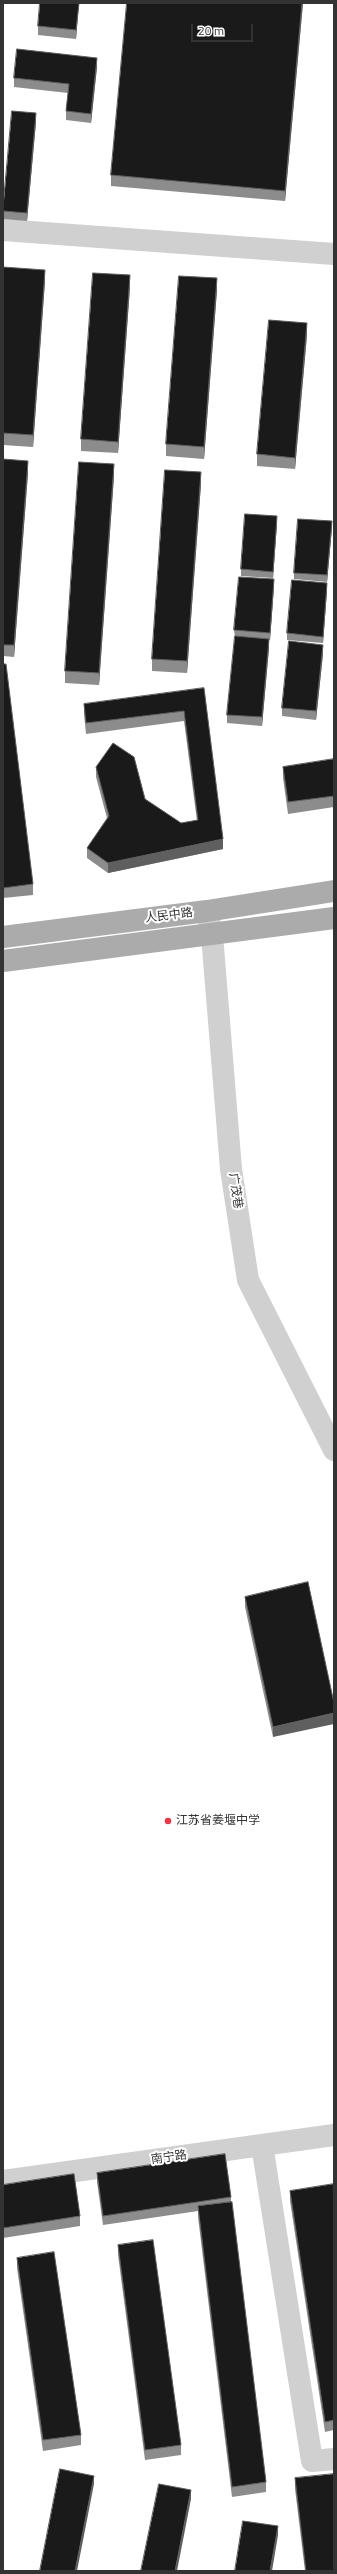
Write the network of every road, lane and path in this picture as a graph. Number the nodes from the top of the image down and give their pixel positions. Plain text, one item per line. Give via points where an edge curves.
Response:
1 (3, 230) edge
2 (334, 254) edge
3 (334, 891) edge
4 (207, 911) junction
5 (334, 918) edge
6 (212, 935) junction
7 (3, 936) edge
8 (3, 961) edge
9 (334, 1450) edge
10 (334, 2135) edge
11 (262, 2145) junction
12 (3, 2182) edge
13 (334, 2459) edge

1 - 2 street
3 - 4 main road, 人民中路
4 - 6 street, 广茂巷
4 - 7 main road, 人民中路
5 - 6 main road, 人民中路
6 - 8 main road, 人民中路
6 - 9 street, 广茂巷 via 231,1168 248,1280
10 - 11 street, 南宁路
11 - 12 street, 南宁路
11 - 13 street via 312,2461

